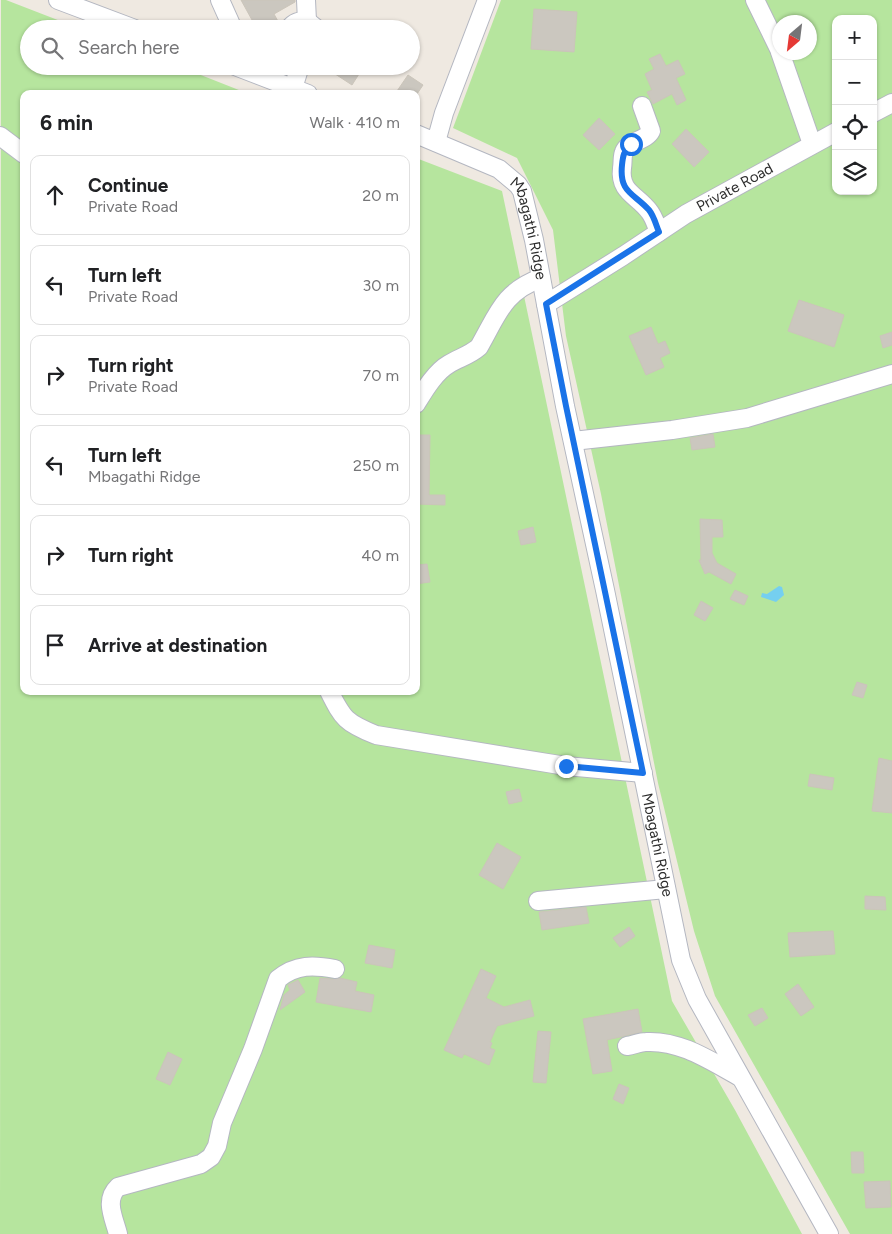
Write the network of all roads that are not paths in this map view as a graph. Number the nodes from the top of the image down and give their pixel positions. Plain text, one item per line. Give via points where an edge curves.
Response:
1 (58, 0) edge
2 (220, 0) edge
3 (306, 0) edge
4 (487, 0) edge
5 (755, 0) edge
6 (111, 20) edge
7 (230, 20) edge
8 (311, 20) edge
9 (772, 35) edge
10 (783, 60) edge
11 (258, 75) edge
12 (300, 75) edge
13 (297, 90) edge
14 (300, 90) edge
15 (892, 103) edge
16 (642, 106) dead end
17 (877, 111) edge
18 (832, 134) edge
19 (0, 136) edge
20 (420, 136) edge
21 (436, 142) junction
22 (812, 144) junction
23 (20, 151) edge
24 (659, 232) junction
25 (541, 278) junction
26 (546, 304) junction
27 (892, 374) edge
28 (420, 398) edge
29 (573, 441) junction
30 (331, 695) edge
31 (643, 773) junction
32 (666, 888) junction
33 (538, 901) dead end
34 (336, 969) dead end
35 (627, 1046) dead end
36 (741, 1078) junction
37 (118, 1234) edge
38 (830, 1234) edge

1 - 6 street
2 - 7 street
3 - 8 street
4 - 21 street
5 - 9 street
10 - 22 street
11 - 13 street
12 - 14 street
15 - 17 street
16 - 24 street via 651,131 624,151 621,176 623,184 649,210
18 - 22 street, Private Road
19 - 23 street
20 - 21 street, Mbagathi Ridge
21 - 25 street, Mbagathi Ridge via 499,169 518,185 525,202
22 - 24 street, Private Road
24 - 26 street, Private Road
25 - 26 street, Mbagathi Ridge
25 - 28 street via 514,292 499,310 479,347 446,365
26 - 29 street, Mbagathi Ridge
27 - 29 street via 747,418
29 - 31 street, Mbagathi Ridge
30 - 31 street via 341,714 355,727 376,735 566,766
31 - 32 street, Mbagathi Ridge
32 - 33 street
32 - 36 street, Mbagathi Ridge via 687,978
34 - 37 street via 316,965 298,967 278,979 211,1157 201,1164 118,1187 111,1196 110,1206
35 - 36 street via 645,1042 676,1045
36 - 38 street, Mbagathi Ridge

